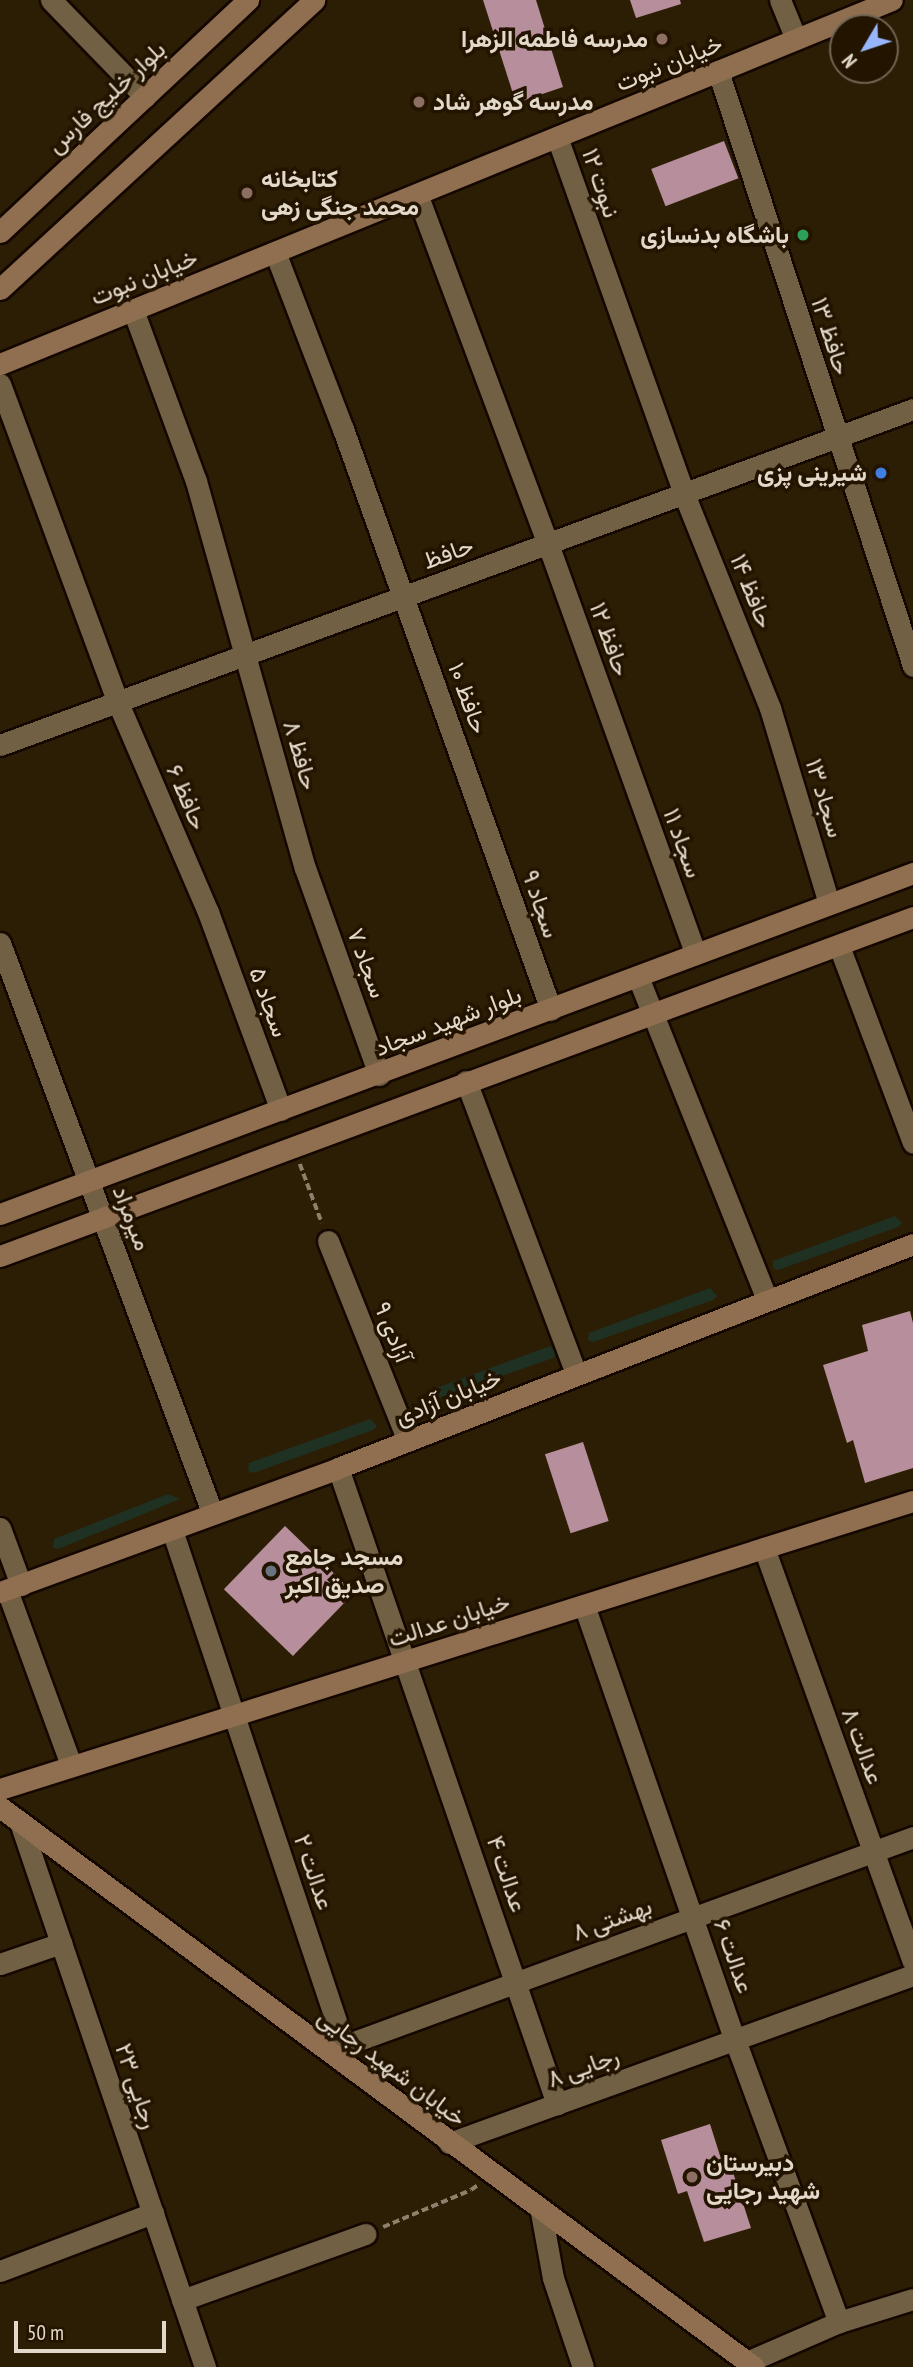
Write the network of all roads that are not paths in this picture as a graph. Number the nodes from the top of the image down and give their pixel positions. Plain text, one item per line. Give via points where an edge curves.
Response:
1 (51, 0) edge
2 (248, 0) edge
3 (314, 0) edge
4 (779, 0) edge
5 (892, 0) edge
6 (796, 40) junction
7 (718, 71) junction
8 (145, 97) junction
9 (557, 137) junction
10 (417, 194) junction
11 (0, 232) edge
12 (275, 252) junction
13 (0, 289) edge
14 (133, 310) junction
15 (0, 364) edge
16 (0, 384) edge
17 (913, 409) edge
18 (836, 437) junction
19 (684, 494) junction
20 (548, 544) junction
21 (404, 597) junction
22 (246, 656) junction
23 (913, 666) edge
24 (118, 703) junction
25 (770, 708) joint
26 (0, 745) edge
27 (623, 751) joint
28 (482, 816) joint
29 (305, 868) joint
30 (913, 873) edge
31 (829, 903) junction
32 (208, 912) joint
33 (913, 917) edge
34 (0, 943) edge
35 (839, 946) junction
36 (695, 953) junction
37 (638, 977) junction
38 (551, 1010) junction
39 (652, 1014) junction
40 (379, 1075) junction
41 (466, 1081) junction
42 (281, 1110) junction
43 (913, 1143) edge
44 (90, 1182) junction
45 (0, 1214) edge
46 (104, 1218) junction
47 (328, 1241) road end
48 (913, 1244) edge
49 (0, 1256) edge
50 (767, 1298) junction
51 (576, 1373) junction
52 (408, 1441) junction
53 (338, 1468) junction
54 (913, 1501) edge
55 (212, 1513) junction
56 (0, 1528) edge
57 (172, 1530) junction
58 (764, 1548) junction
59 (9, 1589) edge
60 (584, 1605) junction
61 (407, 1661) junction
62 (233, 1716) junction
63 (71, 1765) junction
64 (0, 1789) edge
65 (0, 1807) edge
66 (20, 1822) junction
67 (913, 1837) edge
68 (873, 1851) junction
69 (693, 1917) junction
70 (61, 1943) junction
71 (913, 1961) edge
72 (0, 1964) edge
73 (913, 1975) edge
74 (516, 1982) junction
75 (735, 2040) junction
76 (337, 2048) junction
77 (557, 2104) junction
78 (449, 2143) junction
79 (541, 2212) junction
80 (153, 2213) junction
81 (365, 2234) road end
82 (0, 2271) edge
83 (913, 2299) edge
84 (182, 2300) junction
85 (839, 2322) junction
86 (751, 2365) edge
87 (205, 2367) edge
88 (583, 2367) edge

1 - 8 street
2 - 8 street, بلوار خلیج فارس
3 - 13 street
4 - 6 street
5 - 6 street, خیابان نبوت
6 - 7 street, خیابان نبوت
7 - 9 street, خیابان نبوت
7 - 18 street, حافظ ۱۳
8 - 11 street, بلوار خلیج فارس
9 - 10 street, خیابان نبوت
9 - 19 street, نبوت ۱۲
10 - 12 street, خیابان نبوت
10 - 20 street, حافظ ۱۲
12 - 14 street, خیابان نبوت
12 - 21 street, حافظ ۱۰
14 - 15 street, خیابان نبوت
14 - 22 street, حافظ ۸ via 196,481
16 - 24 street, حافظ ۶
17 - 18 street, حافظ
18 - 19 street, حافظ
18 - 23 street, حافظ ۱۳
19 - 20 street, حافظ
19 - 25 street, حافظ ۱۴
20 - 21 street, حافظ
20 - 27 street, حافظ ۱۲
21 - 22 street, حافظ
21 - 28 street, حافظ ۱۰
22 - 24 street, حافظ
22 - 29 street, حافظ ۸
24 - 26 street, حافظ
24 - 32 street, حافظ ۶
25 - 31 street, سجاد ۱۳
27 - 36 street, سجاد ۱۱
28 - 38 street, سجاد ۹
29 - 40 street, سجاد ۷
30 - 31 street, بلوار شهید سجاد
31 - 36 street, بلوار شهید سجاد
32 - 42 street, سجاد ۵
33 - 35 street
34 - 44 street, میرمراد
35 - 39 street
35 - 43 street
36 - 37 street, بلوار شهید سجاد
37 - 38 street, بلوار شهید سجاد
37 - 39 street
38 - 40 street, بلوار شهید سجاد
39 - 41 street
39 - 50 street
40 - 42 street, بلوار شهید سجاد
41 - 46 street
41 - 51 street
42 - 44 street, بلوار شهید سجاد
44 - 45 street, بلوار شهید سجاد
44 - 46 street, میرمراد
46 - 49 street
46 - 55 street, میرمراد
47 - 52 street, آزادی ۹
48 - 50 street, خیابان آزادی
50 - 51 street, خیابان آزادی
51 - 52 street, خیابان آزادی
52 - 53 street, خیابان آزادی
53 - 55 street, خیابان آزادی
53 - 61 street, عدالت ۴
54 - 58 street, خیابان عدالت
55 - 57 street, خیابان آزادی
56 - 59 street
57 - 59 street, خیابان آزادی
57 - 62 street, عدالت ۲
58 - 60 street, خیابان عدالت
58 - 68 street, عدالت ۸
59 - 63 street
60 - 61 street, خیابان عدالت
60 - 69 street, عدالت ۶
61 - 62 street, خیابان عدالت
61 - 74 street, عدالت ۴
62 - 63 street, خیابان عدالت
62 - 76 street, عدالت ۲
63 - 64 street, خیابان عدالت
65 - 66 street, خیابان شهید رجایی
66 - 70 street, رجایی ۲۳
66 - 76 street, خیابان شهید رجایی
67 - 68 street, بهشتی ۸
68 - 69 street, بهشتی ۸
68 - 71 street, عدالت ۸
69 - 74 street, بهشتی ۸
69 - 75 street, عدالت ۶
70 - 72 street
70 - 80 street, رجایی ۲۳
73 - 75 street, رجایی ۸
74 - 76 street, بهشتی ۸
74 - 77 street, عدالت ۴
75 - 77 street, رجایی ۸
75 - 85 street, عدالت ۶
76 - 78 street, خیابان شهید رجایی
77 - 78 street, رجایی ۸
78 - 79 street, خیابان شهید رجایی
79 - 86 street, خیابان شهید رجایی
79 - 88 street via 553,2278
80 - 82 street
80 - 84 street, رجایی ۲۳
81 - 84 street
83 - 85 street
84 - 87 street, رجایی ۲۳
85 - 86 street

